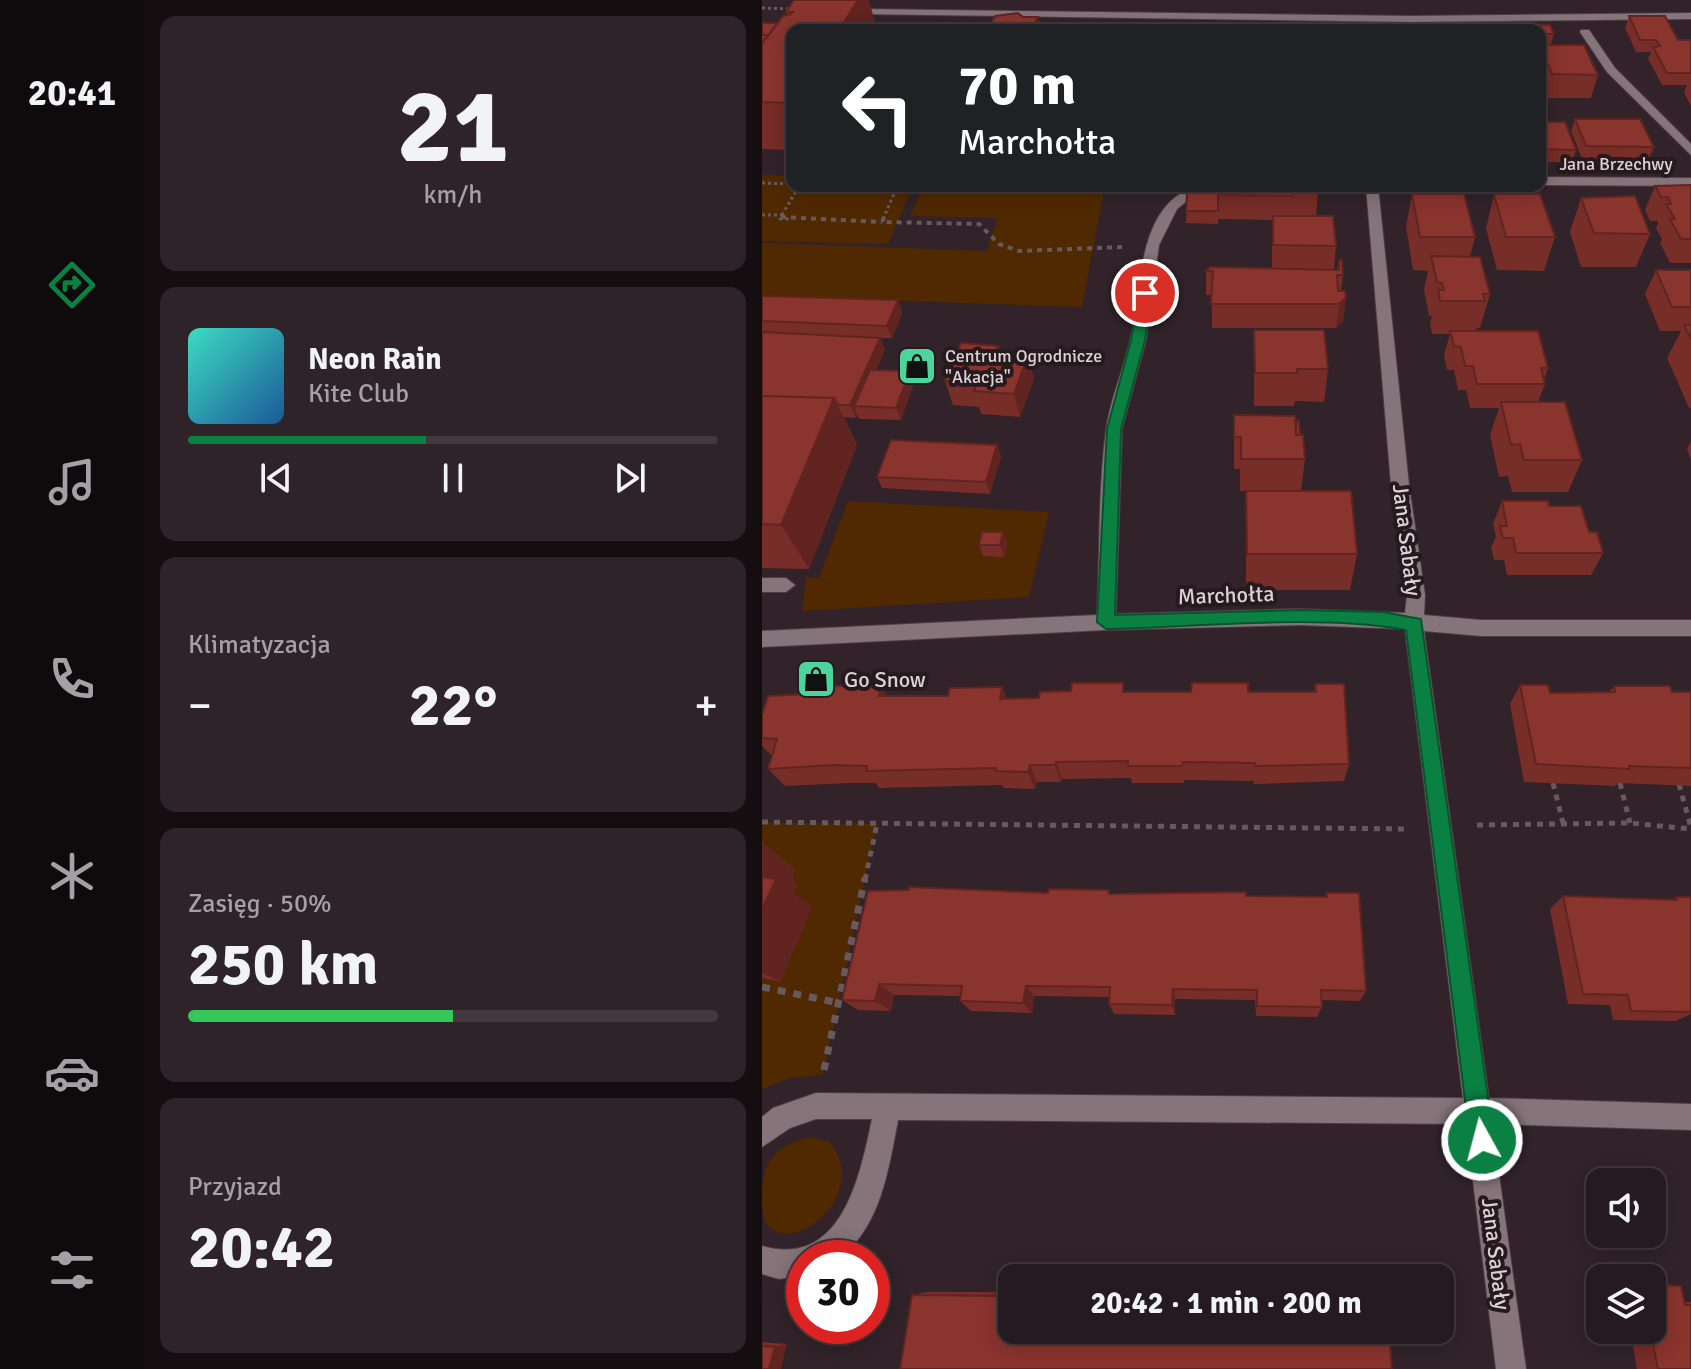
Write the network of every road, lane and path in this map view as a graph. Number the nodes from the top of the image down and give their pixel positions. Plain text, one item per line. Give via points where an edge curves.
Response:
1 (762, 8) edge
2 (862, 12) joint
3 (1691, 16) edge
4 (1585, 32) dead end
5 (1691, 151) edge
6 (1546, 181) edge
7 (1691, 182) edge
8 (762, 183) edge
9 (786, 184) edge
10 (795, 192) edge
11 (895, 192) edge
12 (1190, 192) edge
13 (1373, 192) edge
14 (762, 215) edge
15 (782, 215) junction
16 (882, 222) junction
17 (1152, 245) junction
18 (762, 585) edge
19 (786, 585) dead end
20 (1106, 622) junction
21 (1414, 624) junction
22 (1691, 628) edge
23 (762, 639) edge
24 (1553, 783) edge
25 (1620, 783) edge
26 (1679, 784) edge
27 (762, 822) edge
28 (1563, 823) junction
29 (1630, 823) junction
30 (877, 824) junction
31 (1440, 827) junction
32 (1691, 829) edge
33 (762, 987) edge
34 (839, 1003) junction
35 (816, 1106) junction
36 (887, 1108) junction
37 (1478, 1111) junction
38 (1691, 1117) edge
39 (762, 1134) edge
40 (839, 1240) edge
41 (762, 1260) edge
42 (786, 1264) edge
43 (1511, 1369) edge

1 - 2 path
2 - 3 street via 1411,19
4 - 5 street via 1611,70
6 - 7 street, Jana Brzechwy
8 - 9 path
10 - 15 path
11 - 16 path
12 - 17 street via 1172,207
13 - 21 street, Jana Sabały via 1400,485 1416,595
14 - 15 path
15 - 16 path via 780,219
16 - 17 path via 979,224 999,244 1019,251
17 - 20 street via 1138,340 1114,429
18 - 19 street
20 - 21 street, Marchołta via 1301,617
20 - 23 street, Marchołta
21 - 22 street, Marchołta
21 - 31 street, Jana Sabały
24 - 28 path
25 - 29 path
26 - 32 path
27 - 30 path
28 - 29 path
28 - 31 path
29 - 32 path
30 - 31 path
30 - 34 path
31 - 37 street, Jana Sabały
33 - 34 path
34 - 35 path
35 - 36 street
35 - 39 street via 782,1117
36 - 37 street
36 - 40 street via 870,1193
37 - 38 street
37 - 43 street, Jana Sabały
41 - 42 street

